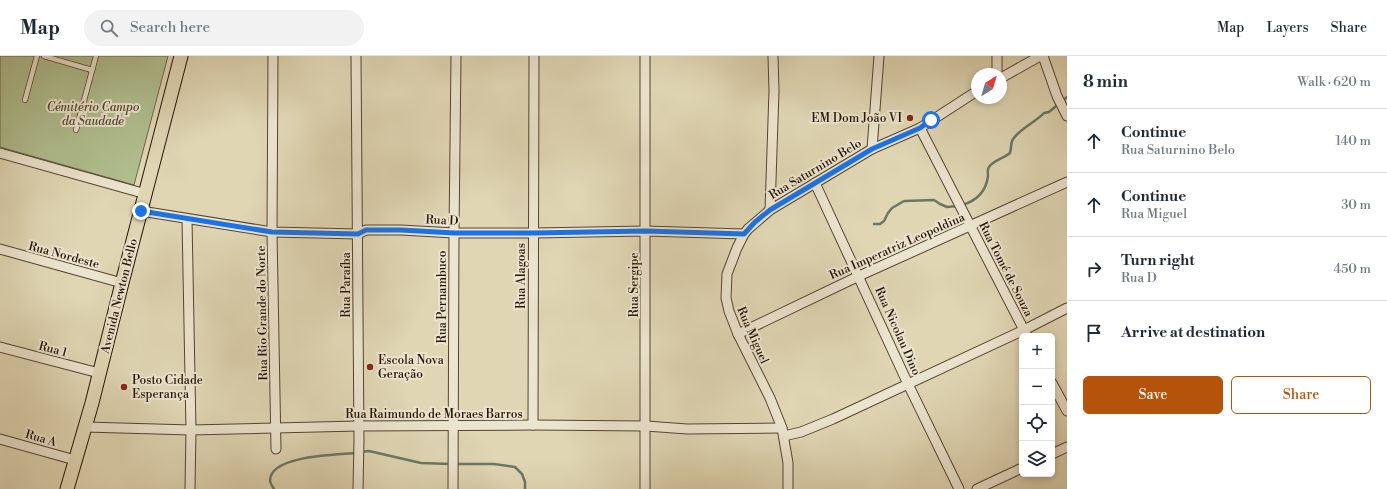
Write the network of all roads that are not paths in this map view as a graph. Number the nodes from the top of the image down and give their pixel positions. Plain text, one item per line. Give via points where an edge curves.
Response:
1 (37, 56) edge
2 (44, 56) edge
3 (96, 56) edge
4 (181, 56) edge
5 (272, 56) edge
6 (356, 56) edge
7 (456, 56) edge
8 (534, 56) edge
9 (645, 56) edge
10 (773, 56) edge
11 (879, 56) edge
12 (997, 56) edge
13 (1042, 56) edge
14 (997, 68) edge
15 (92, 70) junction
16 (1007, 75) edge
17 (971, 95) edge
18 (25, 100) dead end
19 (1065, 112) edge
20 (920, 128) junction
21 (76, 130) dead end
22 (872, 149) junction
23 (0, 153) edge
24 (1067, 182) edge
25 (815, 183) junction
26 (146, 194) junction
27 (770, 210) junction
28 (141, 211) junction
29 (187, 219) junction
30 (971, 226) junction
31 (646, 231) junction
32 (272, 232) junction
33 (454, 233) junction
34 (534, 233) junction
35 (358, 234) junction
36 (744, 234) junction
37 (0, 249) edge
38 (859, 276) junction
39 (122, 283) junction
40 (1067, 308) edge
41 (1025, 333) edge
42 (738, 334) junction
43 (1019, 336) edge
44 (0, 347) edge
45 (99, 374) junction
46 (908, 384) junction
47 (1055, 389) edge
48 (1067, 411) edge
49 (532, 425) junction
50 (359, 426) junction
51 (454, 426) junction
52 (646, 426) junction
53 (85, 428) junction
54 (276, 428) junction
55 (191, 430) junction
56 (783, 432) junction
57 (0, 439) edge
58 (1067, 447) edge
59 (276, 449) dead end
60 (1055, 453) edge
61 (75, 460) junction
62 (1019, 469) edge
63 (453, 485) edge
64 (67, 489) edge
65 (190, 489) edge
66 (358, 489) edge
67 (645, 489) edge
68 (788, 489) edge
69 (959, 489) edge
70 (977, 489) edge

1 - 18 lane
2 - 15 lane
3 - 15 lane
4 - 26 main road, Avenida Newton Bello
5 - 32 street, Rua Rio Grande do Norte
6 - 35 street, Rua Paraíba
7 - 33 street, Rua Pernambuco
8 - 34 street, Rua Alagoas
9 - 31 street, Rua Sergipe
10 - 27 street
11 - 22 street
12 - 14 street
13 - 16 street
13 - 19 street
15 - 21 lane
17 - 20 street, Rua Saturnino Belo
20 - 22 street, Rua Saturnino Belo
20 - 30 street, Rua Tomé de Souza
22 - 25 street, Rua Saturnino Belo
23 - 26 street
24 - 30 street, Rua Imperatriz Leopoldina
25 - 27 street, Rua Saturnino Belo
25 - 38 street, Rua Nicolau Dino
26 - 28 main road, Avenida Newton Bello
27 - 36 street, Rua Miguel
28 - 29 street, Rua D
28 - 39 main road, Avenida Newton Bello
29 - 32 street, Rua D
29 - 55 street
30 - 38 street, Rua Imperatriz Leopoldina
30 - 41 street, Rua Tomé de Souza
31 - 34 street, Rua D
31 - 36 street, Rua D
31 - 52 street, Rua Sergipe
32 - 35 street, Rua D
32 - 54 street, Rua Rio Grande do Norte
33 - 34 street, Rua D
33 - 35 street, Rua D via 366,230
33 - 51 street, Rua Pernambuco
34 - 49 street, Rua Alagoas
35 - 50 street, Rua Paraíba
36 - 42 street, Rua Miguel via 727,274 725,288 729,311
37 - 39 street, Rua Nordeste
38 - 42 street, Rua Imperatriz Leopoldina
38 - 46 street, Rua Nicolau Dino
39 - 45 main road, Avenida Newton Bello
40 - 41 street, Rua Raimundo de Moraes Barros
42 - 56 street, Rua Miguel via 770,398
43 - 46 street, Rua Raimundo de Moraes Barros
44 - 45 street, Rua 1
45 - 53 main road, Avenida Newton Bello
46 - 56 street, Rua Raimundo de Moraes Barros via 801,432
46 - 69 street, Rua Nicolau Dino
47 - 48 street
49 - 51 street, Rua Raimundo de Moraes Barros
49 - 52 street, Rua Raimundo de Moraes Barros
50 - 51 street, Rua Raimundo de Moraes Barros
50 - 54 street, Rua Raimundo de Moraes Barros
50 - 66 street, Rua Paraíba
51 - 63 street, Rua Pernambuco
52 - 56 street, Rua Raimundo de Moraes Barros
52 - 67 street, Rua Sergipe
53 - 55 street, Rua Raimundo de Moraes Barros
53 - 61 main road, Avenida Newton Bello
54 - 55 street, Rua Raimundo de Moraes Barros
54 - 59 street, Rua Rio Grande do Norte
55 - 65 street
56 - 68 street, Rua Miguel via 788,463
57 - 61 street, Rua A
58 - 60 street
61 - 64 main road, Avenida Newton Bello
62 - 70 street

